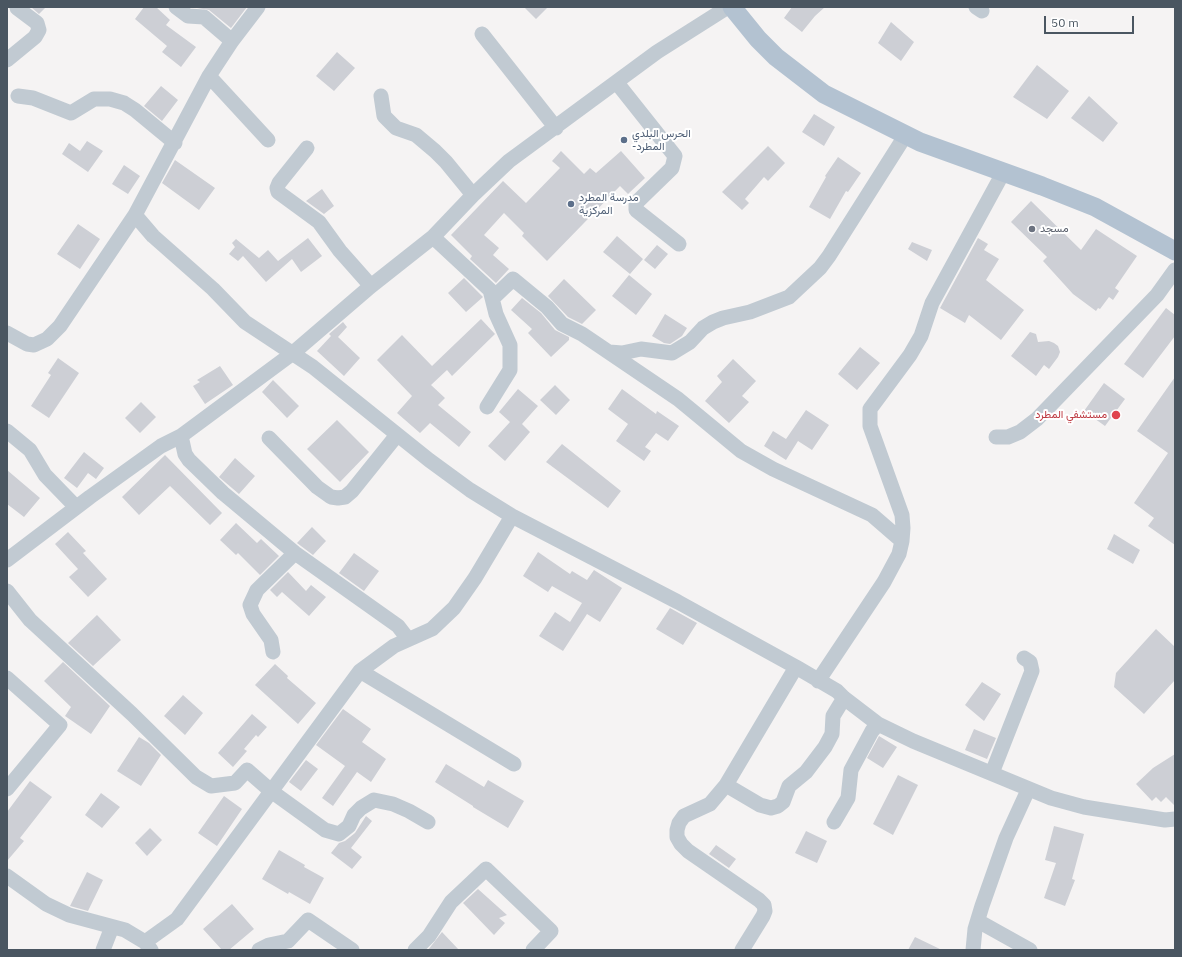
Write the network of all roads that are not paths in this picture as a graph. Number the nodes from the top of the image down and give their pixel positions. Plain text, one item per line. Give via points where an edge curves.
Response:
1 (176, 7) edge
2 (258, 7) edge
3 (728, 7) edge
4 (732, 7) edge
5 (747, 7) edge
6 (17, 8) edge
7 (482, 34) dead end
8 (232, 41) junction
9 (7, 60) edge
10 (209, 76) junction
11 (617, 83) junction
12 (18, 96) dead end
13 (381, 96) dead end
14 (556, 128) junction
15 (905, 136) junction
16 (268, 140) dead end
17 (174, 143) junction
18 (307, 148) dead end
19 (1003, 173) junction
20 (473, 194) junction
21 (135, 216) junction
22 (433, 237) junction
23 (1175, 237) edge
24 (679, 244) dead end
25 (1175, 251) edge
26 (1175, 270) edge
27 (371, 286) junction
28 (493, 298) junction
29 (7, 333) edge
30 (609, 352) junction
31 (293, 353) junction
32 (487, 406) dead end
33 (7, 431) edge
34 (397, 435) junction
35 (182, 436) junction
36 (996, 437) dead end
37 (268, 438) dead end
38 (76, 507) junction
39 (512, 516) junction
40 (902, 541) junction
41 (295, 553) junction
42 (7, 560) edge
43 (7, 591) edge
44 (408, 639) junction
45 (273, 652) dead end
46 (1024, 658) dead end
47 (796, 666) junction
48 (360, 671) junction
49 (7, 678) edge
50 (818, 681) junction
51 (844, 698) junction
52 (878, 724) junction
53 (514, 764) dead end
54 (992, 773) junction
55 (726, 785) junction
56 (7, 789) edge
57 (1028, 790) junction
58 (271, 791) junction
59 (1175, 819) edge
60 (428, 822) dead end
61 (834, 822) dead end
62 (7, 876) edge
63 (978, 921) junction
64 (112, 927) junction
65 (148, 946) edge
66 (103, 950) edge
67 (259, 950) edge
68 (352, 950) edge
69 (415, 950) edge
70 (533, 950) edge
71 (742, 950) edge
72 (973, 950) edge
73 (1030, 950) edge

1 - 8 street via 188,16 204,17
2 - 8 street
3 - 11 street via 657,52
4 - 15 main road via 772,53 806,82
5 - 23 main road via 786,50 846,93 949,141 1099,197
6 - 9 street via 37,23 39,30 35,37
7 - 14 street
8 - 10 street
10 - 16 street
10 - 17 street
11 - 14 street
11 - 24 street via 675,156 672,168 638,201 636,210
12 - 17 street via 34,98 69,112 94,99 110,99 124,103
13 - 20 street via 384,116 396,128 416,135 435,151
14 - 20 street via 509,161
15 - 19 main road
15 - 30 street via 825,262 789,297 750,312 713,322 703,328 690,342 672,353 641,349 622,353
17 - 21 street
18 - 27 street via 279,183 278,192 319,222
19 - 25 main road via 1095,207
19 - 40 street via 932,302 921,336 870,410 870,426 902,515
20 - 22 street
21 - 29 street via 60,326 47,339 34,345 27,344
21 - 31 street via 245,322
22 - 27 street
22 - 28 street via 490,290
26 - 36 street via 1156,295 1037,419 1008,438
27 - 31 street
28 - 30 street via 513,279 547,307 562,324
28 - 32 street via 496,314 510,345 510,370
30 - 40 street via 678,399 740,451 772,470 872,516
31 - 34 street
31 - 35 street
33 - 38 street via 30,450 45,475
34 - 37 street via 352,491 345,497 338,498 331,497 317,487
34 - 39 street via 470,490
35 - 38 street via 161,446
35 - 41 street via 185,454 189,460 223,493
38 - 42 street
39 - 44 street via 454,608 432,629
39 - 47 street
40 - 50 street via 899,554 884,582
41 - 44 street via 394,623
41 - 45 street via 257,590 250,605 253,614 271,640
43 - 58 street via 30,620 196,777 211,786 235,783 248,770
44 - 48 street via 378,656
46 - 54 street via 1030,662 1032,671
47 - 50 street
47 - 55 street
48 - 53 street
48 - 58 street
49 - 56 street via 60,725
50 - 51 street via 837,691
51 - 52 street
51 - 55 street via 833,716 832,734 806,772 789,786 784,802 771,808 760,805
52 - 54 street
52 - 61 street via 851,770 848,798
54 - 57 street
55 - 71 street via 710,804 684,816 679,823 677,837 688,851 764,905 763,916
57 - 59 street via 1084,807 1165,820
57 - 63 street via 1006,838
58 - 60 street via 325,830 339,834 349,826 361,808 374,800 409,811
58 - 65 street via 177,919
62 - 64 street via 46,904 69,915
63 - 72 street
63 - 73 street
64 - 65 street via 125,930
64 - 66 street
67 - 68 street via 269,944 288,941 308,920
69 - 70 street via 451,902 486,869 551,931

